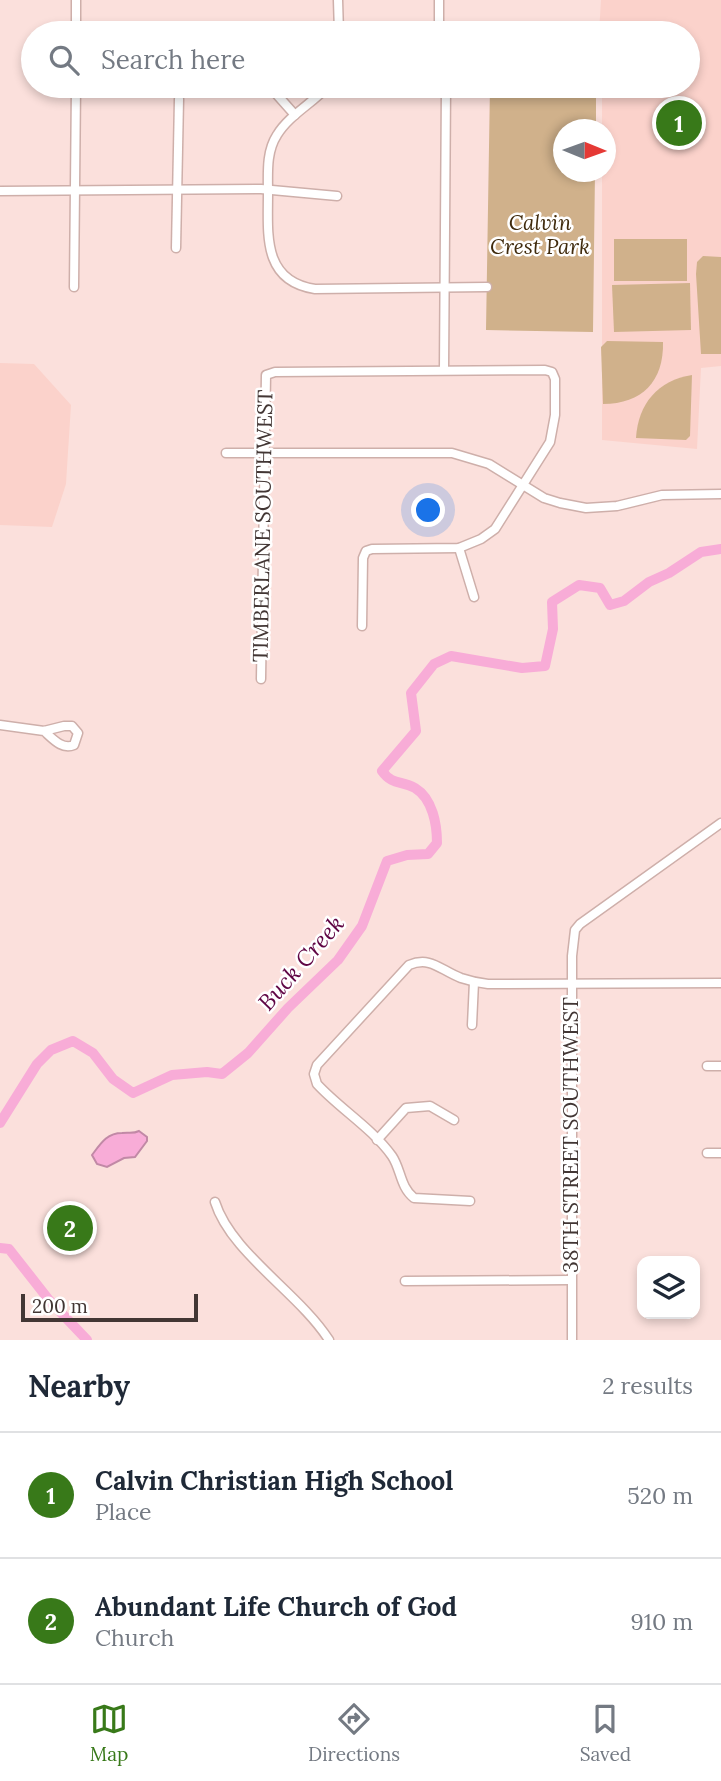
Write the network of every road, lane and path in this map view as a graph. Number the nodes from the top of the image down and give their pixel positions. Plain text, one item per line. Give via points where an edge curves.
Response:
1 (76, 0) edge
2 (338, 0) edge
3 (439, 0) edge
4 (76, 21) edge
5 (339, 21) edge
6 (439, 21) edge
7 (76, 98) edge
8 (280, 98) edge
9 (314, 98) edge
10 (446, 98) edge
11 (179, 99) dead end
12 (295, 115) junction
13 (268, 189) junction
14 (177, 190) junction
15 (0, 191) edge
16 (75, 191) junction
17 (337, 196) dead end
18 (176, 248) dead end
19 (74, 287) dead end
20 (487, 287) dead end
21 (444, 288) junction
22 (444, 370) junction
23 (226, 453) dead end
24 (263, 453) junction
25 (523, 487) junction
26 (721, 494) edge
27 (459, 548) junction
28 (474, 597) dead end
29 (362, 626) dead end
30 (261, 679) dead end
31 (0, 725) edge
32 (44, 731) dead end
33 (721, 823) edge
34 (474, 982) junction
35 (721, 983) edge
36 (572, 984) junction
37 (472, 1025) dead end
38 (707, 1066) dead end
39 (721, 1066) edge
40 (454, 1120) dead end
41 (377, 1140) junction
42 (707, 1153) dead end
43 (721, 1153) edge
44 (470, 1201) dead end
45 (215, 1202) dead end
46 (570, 1280) junction
47 (405, 1281) dead end
48 (329, 1340) edge
49 (572, 1340) edge

1 - 4 street
2 - 5 street
3 - 6 street
7 - 16 street
8 - 12 street
9 - 12 street
10 - 21 street
11 - 14 street
12 - 13 street via 271,145
13 - 14 street
13 - 17 street
13 - 21 street via 269,248 286,276 320,289
14 - 16 street
14 - 18 street
15 - 16 street
16 - 19 street
20 - 21 street
21 - 22 street
22 - 24 street, TIMBERLANE SOUTHWEST via 268,374
22 - 25 street via 552,373 552,436
23 - 24 street
24 - 25 street via 446,452 489,464
24 - 30 street, TIMBERLANE SOUTHWEST
25 - 26 street via 553,501 586,508 662,495
25 - 27 street via 495,529
27 - 28 street
27 - 29 street via 366,551
31 - 32 street
33 - 36 street, 38TH STREET SOUTHWEST via 580,924 575,930
34 - 36 street
34 - 37 street
34 - 41 street via 428,962 408,965 317,1065 317,1084
35 - 36 street
36 - 46 street, 38TH STREET SOUTHWEST
38 - 39 street
40 - 41 street via 430,1106 406,1108
41 - 44 street via 393,1157 414,1198
42 - 43 street
45 - 48 street via 218,1214 242,1246
46 - 47 street
46 - 49 street, 38TH STREET SOUTHWEST

